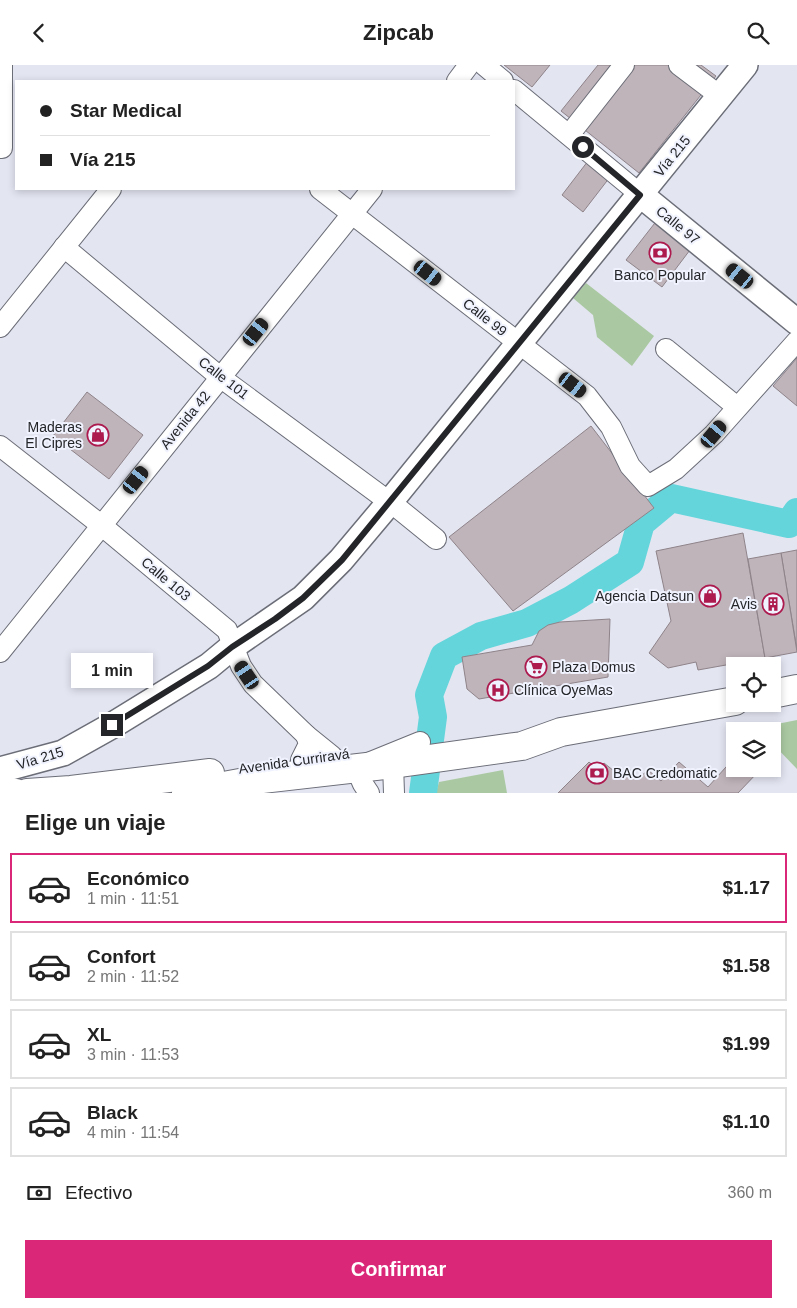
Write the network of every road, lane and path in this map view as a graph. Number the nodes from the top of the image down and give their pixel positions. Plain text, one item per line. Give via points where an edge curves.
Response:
1 (2, 65) edge
2 (470, 65) edge
3 (484, 65) edge
4 (624, 65) edge
5 (680, 65) edge
6 (745, 65) edge
7 (458, 80) edge
8 (502, 80) edge
9 (515, 91) edge
10 (720, 96) junction
11 (569, 135) junction
12 (1, 148) edge
13 (110, 190) edge
14 (321, 190) edge
15 (371, 190) edge
16 (640, 195) junction
17 (352, 214) junction
18 (64, 247) junction
19 (797, 322) edge
20 (0, 327) edge
21 (797, 341) edge
22 (518, 343) junction
23 (666, 349) dead end
24 (220, 377) junction
25 (737, 407) junction
26 (0, 446) edge
27 (389, 503) junction
28 (101, 525) junction
29 (436, 539) dead end
30 (232, 647) junction
31 (0, 651) edge
32 (797, 689) edge
33 (781, 692) edge
34 (726, 703) edge
35 (561, 732) junction
36 (430, 741) junction
37 (312, 757) junction
38 (393, 764) junction
39 (356, 767) junction
40 (0, 770) edge
41 (0, 791) edge
42 (15, 793) edge
43 (27, 793) edge
44 (186, 793) edge
45 (369, 793) edge
46 (394, 793) edge

1 - 12 street
2 - 7 street
3 - 8 street
4 - 11 street
5 - 10 street
6 - 10 main road, Vía 215
9 - 11 street, Calle 97
10 - 16 main road, Vía 215
11 - 16 street, Calle 97
13 - 18 street
14 - 17 street, Calle 99
15 - 17 street, Avenida 42
16 - 19 main road, Calle 97
16 - 22 main road, Vía 215
17 - 22 street, Calle 99
17 - 24 street, Avenida 42
18 - 20 street
18 - 24 street, Calle 101
21 - 25 street
22 - 25 street, Calle 99 via 587,396 611,427 630,466 648,487 676,469 714,434
22 - 27 main road, Vía 215
23 - 25 street
24 - 27 street, Calle 101
24 - 28 street, Avenida 42
26 - 28 street, Calle 103
27 - 29 street, Calle 101
27 - 30 main road, Vía 215 via 342,560 303,598
28 - 30 street, Calle 103 via 226,630
28 - 31 street, Avenida 42
30 - 37 street, Calle 103 via 253,684
30 - 40 main road, Vía 215 via 178,686 63,753
32 - 33 highway
34 - 35 highway, Avenida Curriravá
35 - 36 highway, Avenida Curriravá via 521,727
35 - 38 highway, Avenida Curriravá via 522,746
36 - 37 highway, Avenida Curriravá
36 - 39 street
37 - 39 highway, Avenida Curriravá
37 - 43 highway, Avenida Curriravá via 155,781
37 - 44 highway, Avenida Curriravá via 262,779
38 - 39 highway, Avenida Curriravá
38 - 46 street
39 - 45 street
41 - 42 highway

